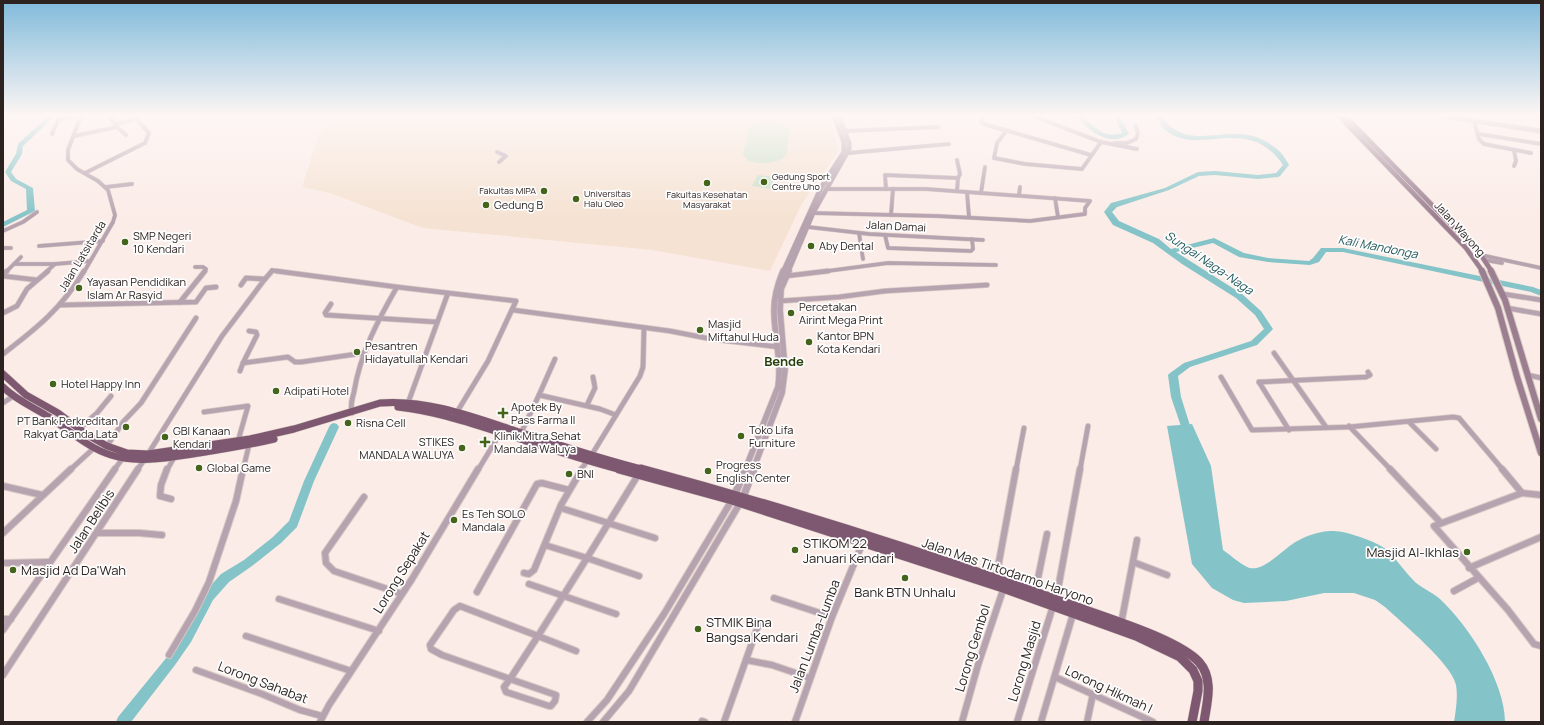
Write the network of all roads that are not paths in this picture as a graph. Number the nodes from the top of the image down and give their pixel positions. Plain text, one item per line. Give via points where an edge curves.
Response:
1 (68, 150) edge
2 (131, 150) edge
3 (844, 150) edge
4 (849, 150) edge
5 (890, 150) edge
6 (996, 150) edge
7 (1073, 150) edge
8 (1095, 150) edge
9 (1373, 150) edge
10 (1379, 150) edge
11 (1514, 150) joint
12 (497, 152) dead end
13 (1531, 153) dead end
14 (848, 154) junction
15 (1091, 155) junction
16 (957, 160) dead end
17 (499, 162) dead end
18 (1514, 166) dead end
19 (985, 167) dead end
20 (85, 173) junction
21 (958, 178) junction
22 (132, 184) dead end
23 (106, 187) junction
24 (1020, 187) dead end
25 (820, 188) junction
26 (827, 189) junction
27 (886, 189) junction
28 (893, 189) junction
29 (957, 191) junction
30 (967, 192) junction
31 (981, 193) junction
32 (1019, 195) junction
33 (1055, 198) junction
34 (37, 212) dead end
35 (813, 213) junction
36 (892, 215) junction
37 (968, 217) junction
38 (1058, 217) junction
39 (808, 227) junction
40 (3, 231) edge
41 (859, 233) junction
42 (885, 235) junction
43 (972, 239) junction
44 (983, 240) dead end
45 (103, 241) junction
46 (39, 246) dead end
47 (3, 248) edge
48 (12, 248) dead end
49 (1481, 255) junction
50 (21, 257) dead end
51 (863, 259) dead end
52 (790, 260) junction
53 (1485, 260) junction
54 (90, 261) junction
55 (14, 264) junction
56 (55, 264) junction
57 (996, 265) dead end
58 (195, 267) dead end
59 (1541, 268) edge
60 (1541, 272) edge
61 (3, 275) edge
62 (786, 276) junction
63 (265, 279) junction
64 (38, 280) junction
65 (240, 285) dead end
66 (987, 285) dead end
67 (216, 287) dead end
68 (397, 287) junction
69 (448, 293) junction
70 (1503, 294) junction
71 (780, 300) junction
72 (1541, 300) edge
73 (180, 302) junction
74 (331, 304) dead end
75 (61, 305) junction
76 (1507, 308) junction
77 (513, 310) junction
78 (3, 313) edge
79 (1541, 314) edge
80 (196, 318) dead end
81 (379, 318) junction
82 (437, 322) junction
83 (644, 328) junction
84 (249, 331) dead end
85 (778, 347) junction
86 (364, 353) junction
87 (1274, 353) dead end
88 (3, 354) edge
89 (555, 359) dead end
90 (244, 363) junction
91 (240, 370) dead end
92 (1368, 372) dead end
93 (3, 374) edge
94 (1528, 375) junction
95 (593, 377) dead end
96 (1221, 377) dead end
97 (1541, 378) edge
98 (1294, 380) junction
99 (3, 387) edge
100 (540, 395) junction
101 (111, 396) dead end
102 (12, 397) junction
103 (776, 402) junction
104 (408, 403) junction
105 (3, 404) edge
106 (587, 405) junction
107 (204, 412) dead end
108 (457, 412) junction
109 (352, 413) junction
110 (616, 415) junction
111 (1530, 416) junction
112 (1541, 419) edge
113 (477, 421) junction
114 (1409, 422) junction
115 (1088, 426) dead end
116 (1349, 426) junction
117 (1326, 427) junction
118 (1024, 428) dead end
119 (79, 429) junction
120 (1289, 430) junction
121 (500, 432) junction
122 (521, 433) junction
123 (238, 441) junction
124 (249, 444) junction
125 (107, 446) junction
126 (94, 448) junction
127 (1436, 449) dead end
128 (198, 450) junction
129 (1541, 453) edge
130 (146, 456) junction
131 (175, 456) junction
132 (123, 458) junction
133 (589, 459) junction
134 (600, 462) junction
135 (638, 475) junction
136 (3, 486) edge
137 (569, 490) junction
138 (1522, 493) junction
139 (42, 495) junction
140 (1541, 495) edge
141 (364, 497) dead end
142 (171, 499) dead end
143 (737, 499) junction
144 (564, 509) dead end
145 (607, 523) junction
146 (1441, 523) junction
147 (3, 532) edge
148 (97, 534) junction
149 (1047, 534) dead end
150 (162, 535) dead end
151 (1541, 536) edge
152 (655, 538) dead end
153 (864, 539) junction
154 (1137, 540) dead end
155 (548, 546) dead end
156 (587, 558) junction
157 (6, 562) dead end
158 (50, 562) junction
159 (1133, 562) junction
160 (1470, 568) junction
161 (524, 573) dead end
162 (1167, 575) dead end
163 (639, 576) dead end
164 (996, 578) junction
165 (1478, 578) junction
166 (529, 584) dead end
167 (1004, 585) junction
168 (1454, 591) dead end
169 (477, 592) dead end
170 (1035, 593) junction
171 (402, 594) junction
172 (564, 596) junction
173 (774, 598) dead end
174 (279, 599) dead end
175 (1055, 603) junction
176 (616, 614) dead end
177 (1073, 614) junction
178 (832, 617) junction
179 (3, 619) edge
180 (11, 619) junction
181 (759, 623) dead end
182 (1121, 624) junction
183 (3, 630) edge
184 (378, 631) junction
185 (246, 636) dead end
186 (538, 636) junction
187 (1541, 646) edge
188 (576, 651) dead end
189 (169, 655) dead end
190 (746, 660) junction
191 (196, 670) dead end
192 (351, 671) junction
193 (3, 675) edge
194 (1055, 677) junction
195 (810, 678) junction
196 (510, 679) junction
197 (1092, 694) junction
198 (321, 719) edge
199 (587, 722) edge
200 (603, 722) edge
201 (724, 722) edge
202 (795, 722) edge
203 (962, 722) edge
204 (1017, 722) edge
205 (1041, 722) edge
206 (1087, 722) edge
207 (1153, 722) edge
208 (1192, 722) edge
209 (1204, 722) edge

1 - 20 street via 67,159 71,165
2 - 20 street
3 - 25 street
4 - 14 street
5 - 14 street
6 - 15 street via 996,159 1078,170 1085,166
7 - 15 street
8 - 15 street
9 - 111 main road, Jalan Wayong via 1466,248 1487,281 1501,318
10 - 49 main road, Jalan Wayong
11 - 13 street
11 - 18 street
12 - 17 street via 506,156
14 - 26 street
16 - 21 street via 960,174
19 - 31 street
20 - 23 street
21 - 27 street via 886,175
21 - 29 street
22 - 23 street
23 - 45 street, Jalan Latsitarda via 115,215
24 - 32 street
25 - 26 street
25 - 52 street
26 - 27 street
26 - 35 street
27 - 28 street
28 - 29 street
28 - 36 street
29 - 30 street
30 - 31 street
30 - 37 street
31 - 32 street
32 - 33 street
33 - 38 street
33 - 38 street via 1090,201 1085,208 1085,214
34 - 40 street
35 - 36 street
35 - 39 street
36 - 37 street
37 - 38 street via 1030,221
39 - 41 street, Jalan Damai
39 - 52 street
41 - 42 street, Jalan Damai
41 - 51 street
42 - 43 street, Jalan Damai
42 - 43 street via 888,248 972,252
43 - 44 street, Jalan Damai
45 - 46 street
45 - 54 street, Jalan Latsitarda
47 - 48 street
49 - 53 main road, Jalan Wayong
49 - 59 street
50 - 55 street
52 - 62 street
52 - 85 street via 779,281 774,300
53 - 60 street
53 - 70 main road, Jalan Wayong
54 - 56 street
54 - 75 street, Jalan Latsitarda
55 - 56 street
55 - 61 street
56 - 64 street
57 - 62 street via 894,263
58 - 73 street via 206,269
61 - 64 street
62 - 71 street
63 - 65 street via 246,278
63 - 68 street via 272,270
63 - 130 street, Jalan Belibis via 222,336
64 - 78 street via 25,292 18,306
66 - 71 street via 885,290 844,296
67 - 73 street via 206,288 196,302
68 - 69 street
68 - 81 street
69 - 77 street via 514,300 516,302
69 - 82 street
70 - 72 street
70 - 76 main road, Jalan Wayong
71 - 103 street via 785,370
73 - 75 street
74 - 81 street via 326,310 326,315
75 - 88 street, Jalan Latsitarda
76 - 79 street
76 - 94 main road, Jalan Wayong
77 - 83 street
77 - 108 street via 488,361
80 - 125 street via 141,403 123,422
81 - 82 street
81 - 86 street
82 - 104 street
83 - 85 street
83 - 110 street via 641,373
84 - 90 street via 256,332 257,335
85 - 103 street via 780,375
86 - 90 street via 301,362 295,362 288,357
86 - 109 street via 356,372
87 - 98 street
89 - 100 street
90 - 91 street
92 - 98 street via 1370,375 1366,377
93 - 119 highway via 26,395 58,413
94 - 97 street
94 - 112 main road, Jalan Wayong
95 - 106 street via 595,388
96 - 120 street via 1251,430
98 - 117 street
98 - 120 street via 1259,382
99 - 102 highway
100 - 106 street
100 - 122 street
101 - 119 street
102 - 105 street
102 - 126 highway via 42,413
103 - 143 street
103 - 143 street
104 - 108 highway
104 - 109 highway via 380,403
106 - 110 street
107 - 123 street via 248,406
108 - 113 highway
109 - 113 highway via 376,408 405,408
109 - 123 highway via 294,430
109 - 124 highway via 296,434
110 - 133 street
111 - 112 main road
111 - 129 main road, Jalan Wayong
113 - 121 highway
113 - 122 highway
114 - 116 street
114 - 127 street
114 - 138 street via 1450,416 1459,418
115 - 175 street, Lorong Masjid
116 - 117 street
116 - 146 street
117 - 120 street
118 - 164 street
119 - 125 highway
121 - 133 highway
121 - 171 street, Lorong Sepakat
122 - 133 highway
123 - 128 highway
124 - 128 highway
124 - 189 street via 236,501 209,582
125 - 130 highway
126 - 132 highway
126 - 139 street
128 - 130 highway
128 - 131 highway
130 - 131 highway
130 - 132 highway
130 - 148 street, Jalan Belibis
131 - 142 street via 160,490 160,496
132 - 158 street
133 - 134 highway
133 - 137 street
134 - 135 highway
134 - 143 highway
135 - 143 highway
135 - 145 street
136 - 139 street
137 - 161 street via 536,564 529,574
137 - 169 street via 537,484
138 - 140 street
138 - 146 street
139 - 147 street
141 - 171 street via 324,559 334,571
143 - 153 highway, Jalan Mas Tirtodarmo Haryono
143 - 199 street via 607,700
143 - 200 street via 633,684
144 - 145 street
145 - 152 street
145 - 156 street
146 - 160 street via 1434,526
148 - 150 street
148 - 193 street, Jalan Belibis
149 - 170 street
151 - 160 street
153 - 164 highway, Jalan Mas Tirtodarmo Haryono
153 - 167 highway, Jalan Mas Tirtodarmo Haryono
153 - 178 street, Jalan Lumba-Lumba
154 - 159 street
155 - 156 street
156 - 163 street
156 - 172 street
157 - 158 street
158 - 180 street
159 - 162 street
159 - 182 street
160 - 165 street
164 - 167 highway, Jalan Mas Tirtodarmo Haryono
165 - 168 street
165 - 187 street via 1508,610 1534,644
166 - 172 street
167 - 170 highway, Jalan Mas Tirtodarmo Haryono
167 - 175 highway, Jalan Mas Tirtodarmo Haryono
167 - 203 street, Lorong Gembol
170 - 175 highway, Jalan Mas Tirtodarmo Haryono
171 - 184 street, Lorong Sepakat
172 - 176 street
172 - 186 street
173 - 178 street
174 - 184 street
175 - 177 highway, Jalan Mas Tirtodarmo Haryono
175 - 182 highway, Jalan Mas Tirtodarmo Haryono
175 - 204 street, Lorong Masjid
177 - 194 street
177 - 208 highway, Jalan Mas Tirtodarmo Haryono via 1136,636 1187,662 1198,681
178 - 195 street, Jalan Lumba-Lumba
179 - 180 street
180 - 183 street
181 - 190 street
182 - 209 highway, Jalan Mas Tirtodarmo Haryono via 1183,648 1200,663 1208,679 1209,689
184 - 192 street, Lorong Sepakat
185 - 192 street
186 - 188 street
186 - 196 street
186 - 196 street via 460,606 454,610 430,645 431,649 442,655
190 - 195 street via 772,665
190 - 201 street
191 - 198 street, Lorong Sahabat
192 - 198 street, Lorong Sepakat
194 - 197 street, Lorong Hikmah I
194 - 205 street
195 - 202 street, Jalan Lumba-Lumba
196 - 196 street via 556,694 555,701 549,706 506,692 504,687
197 - 206 street
197 - 207 street, Lorong Hikmah I

